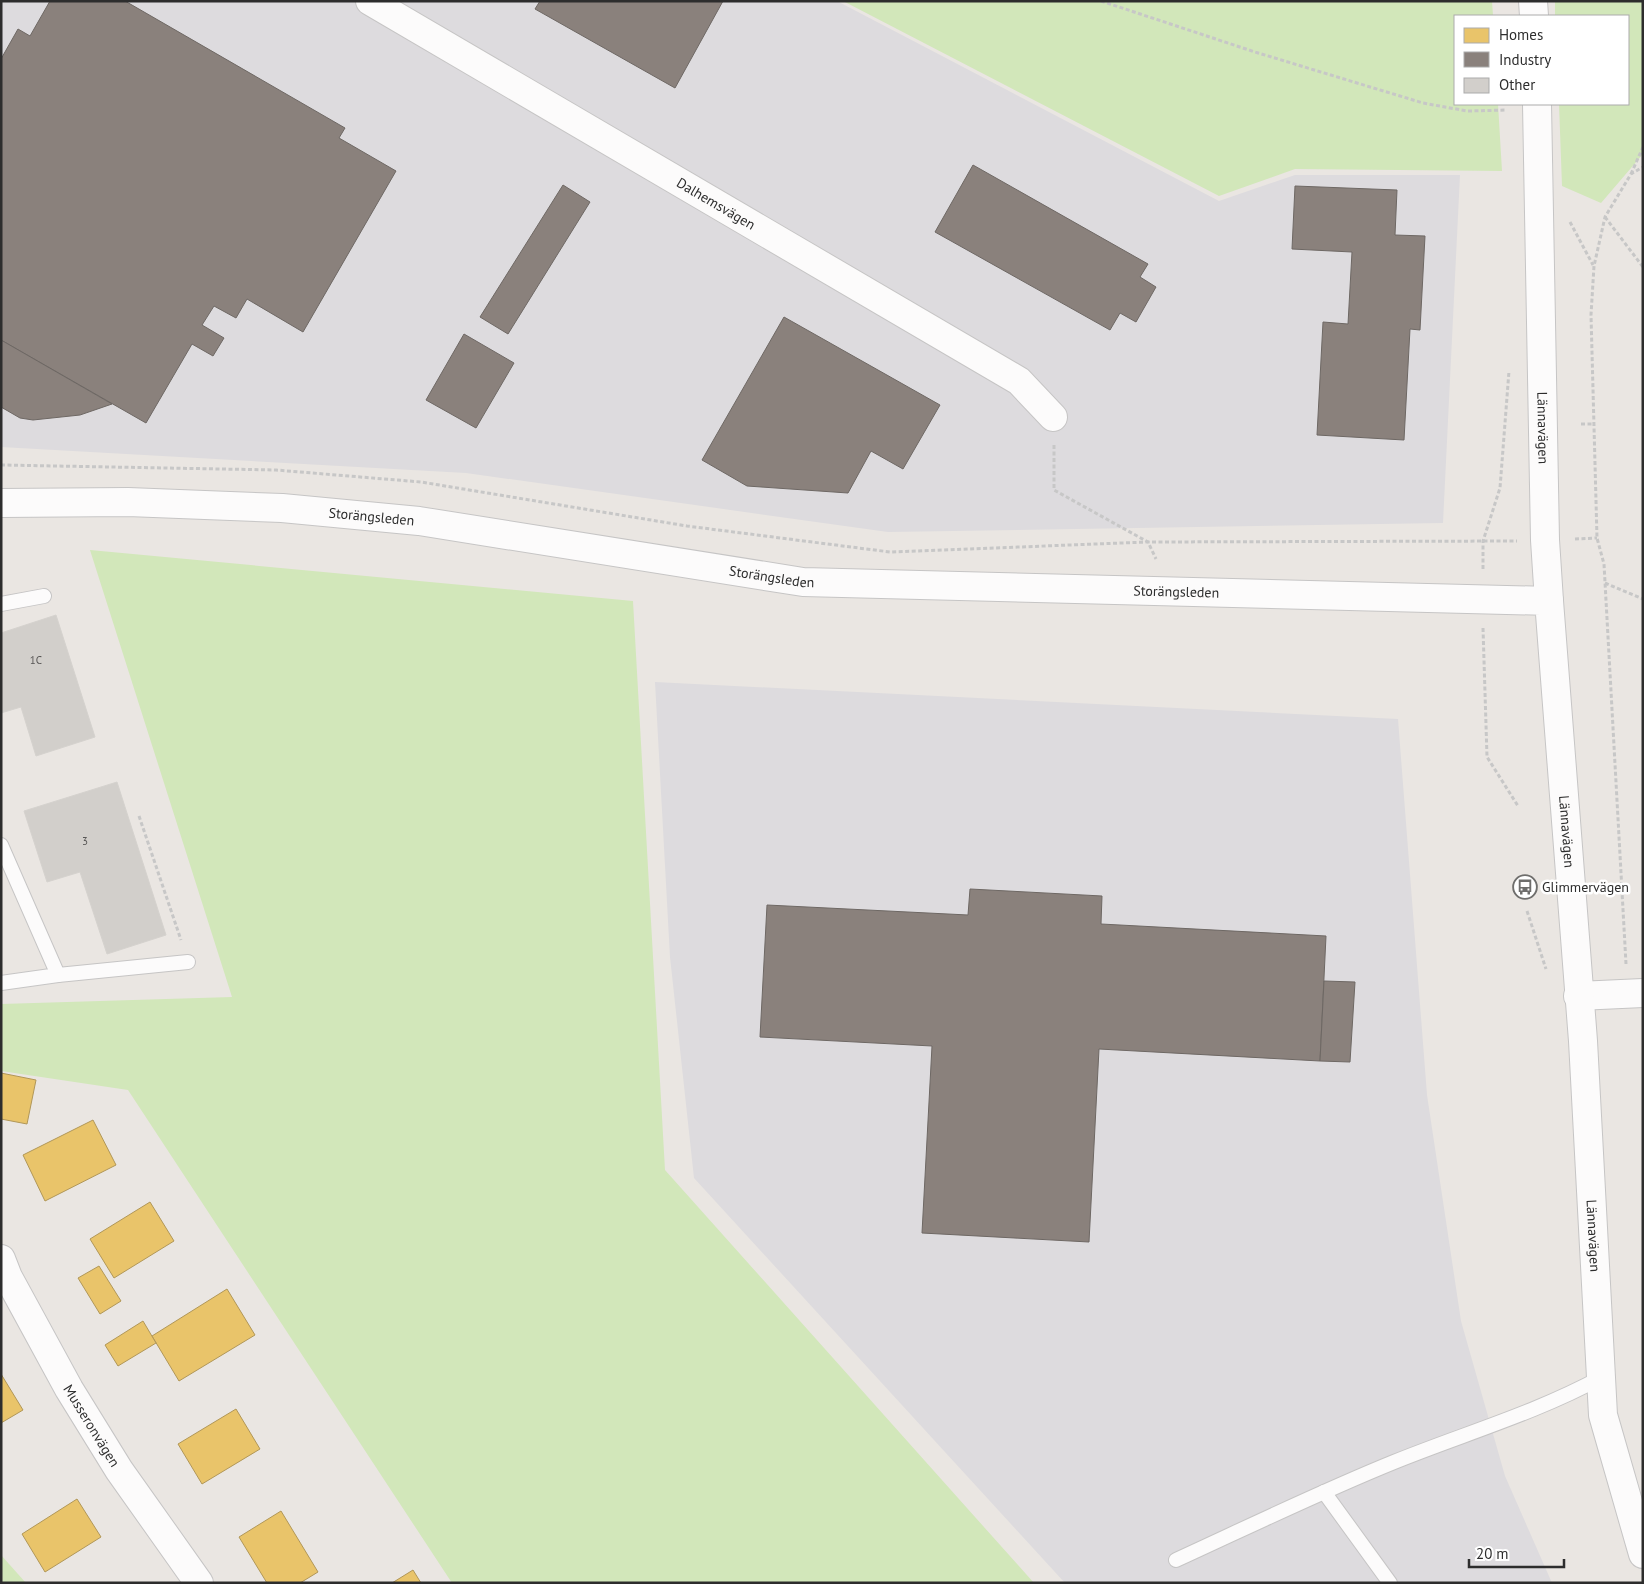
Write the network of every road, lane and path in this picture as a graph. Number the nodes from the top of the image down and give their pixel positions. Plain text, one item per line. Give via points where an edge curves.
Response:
1 (370, 1) edge
2 (1101, 1) edge
3 (1533, 1) edge
4 (1534, 15) edge
5 (1538, 105) edge
6 (1512, 111) dead end
7 (1643, 147) edge
8 (1643, 167) edge
9 (1631, 174) junction
10 (1605, 217) junction
11 (1643, 267) edge
12 (1510, 367) dead end
13 (1053, 417) joint
14 (1581, 424) dead end
15 (1594, 424) junction
16 (1, 465) edge
17 (1, 503) edge
18 (1148, 542) junction
19 (1156, 559) dead end
20 (1605, 583) junction
21 (44, 596) dead end
22 (1643, 599) edge
23 (1549, 601) junction
24 (1, 604) edge
25 (1483, 646) dead end
26 (1518, 806) dead end
27 (139, 816) dead end
28 (1, 845) edge
29 (188, 962) joint
30 (58, 975) junction
31 (1, 983) edge
32 (1634, 994) edge
33 (1578, 996) junction
34 (1, 1259) edge
35 (1602, 1377) junction
36 (1324, 1492) junction
37 (1643, 1554) edge
38 (1176, 1560) dead end
39 (199, 1583) edge
40 (1390, 1583) edge

1 - 13 main road, Dalhemsvägen via 1019,381
2 - 6 path via 1255,52 1423,102 1467,111
3 - 4 main road
5 - 23 main road, Lännavägen via 1545,540
7 - 9 path
8 - 9 path
9 - 10 path
10 - 11 path
10 - 15 path via 1594,266 1591,315
12 - 18 path via 1500,488 1483,541
13 - 18 path via 1054,490
14 - 15 path
15 - 20 path via 1597,538
16 - 18 path via 276,470 421,482 687,526 890,552
17 - 23 main road, Storängsleden via 128,502 282,508 419,521 803,582
18 - 19 path
20 - 22 path
20 - 32 path via 1626,944
21 - 24 lane
23 - 33 main road, Lännavägen
25 - 26 path via 1487,757
27 - 29 path
28 - 30 lane
29 - 30 lane
30 - 31 lane
32 - 33 main road
33 - 35 main road, Lännavägen
34 - 39 main road, Musseronvägen via 69,1389 120,1470
35 - 36 lane via 1565,1397 1393,1462
35 - 37 main road, Lännavägen via 1604,1415
36 - 38 lane
36 - 40 lane

